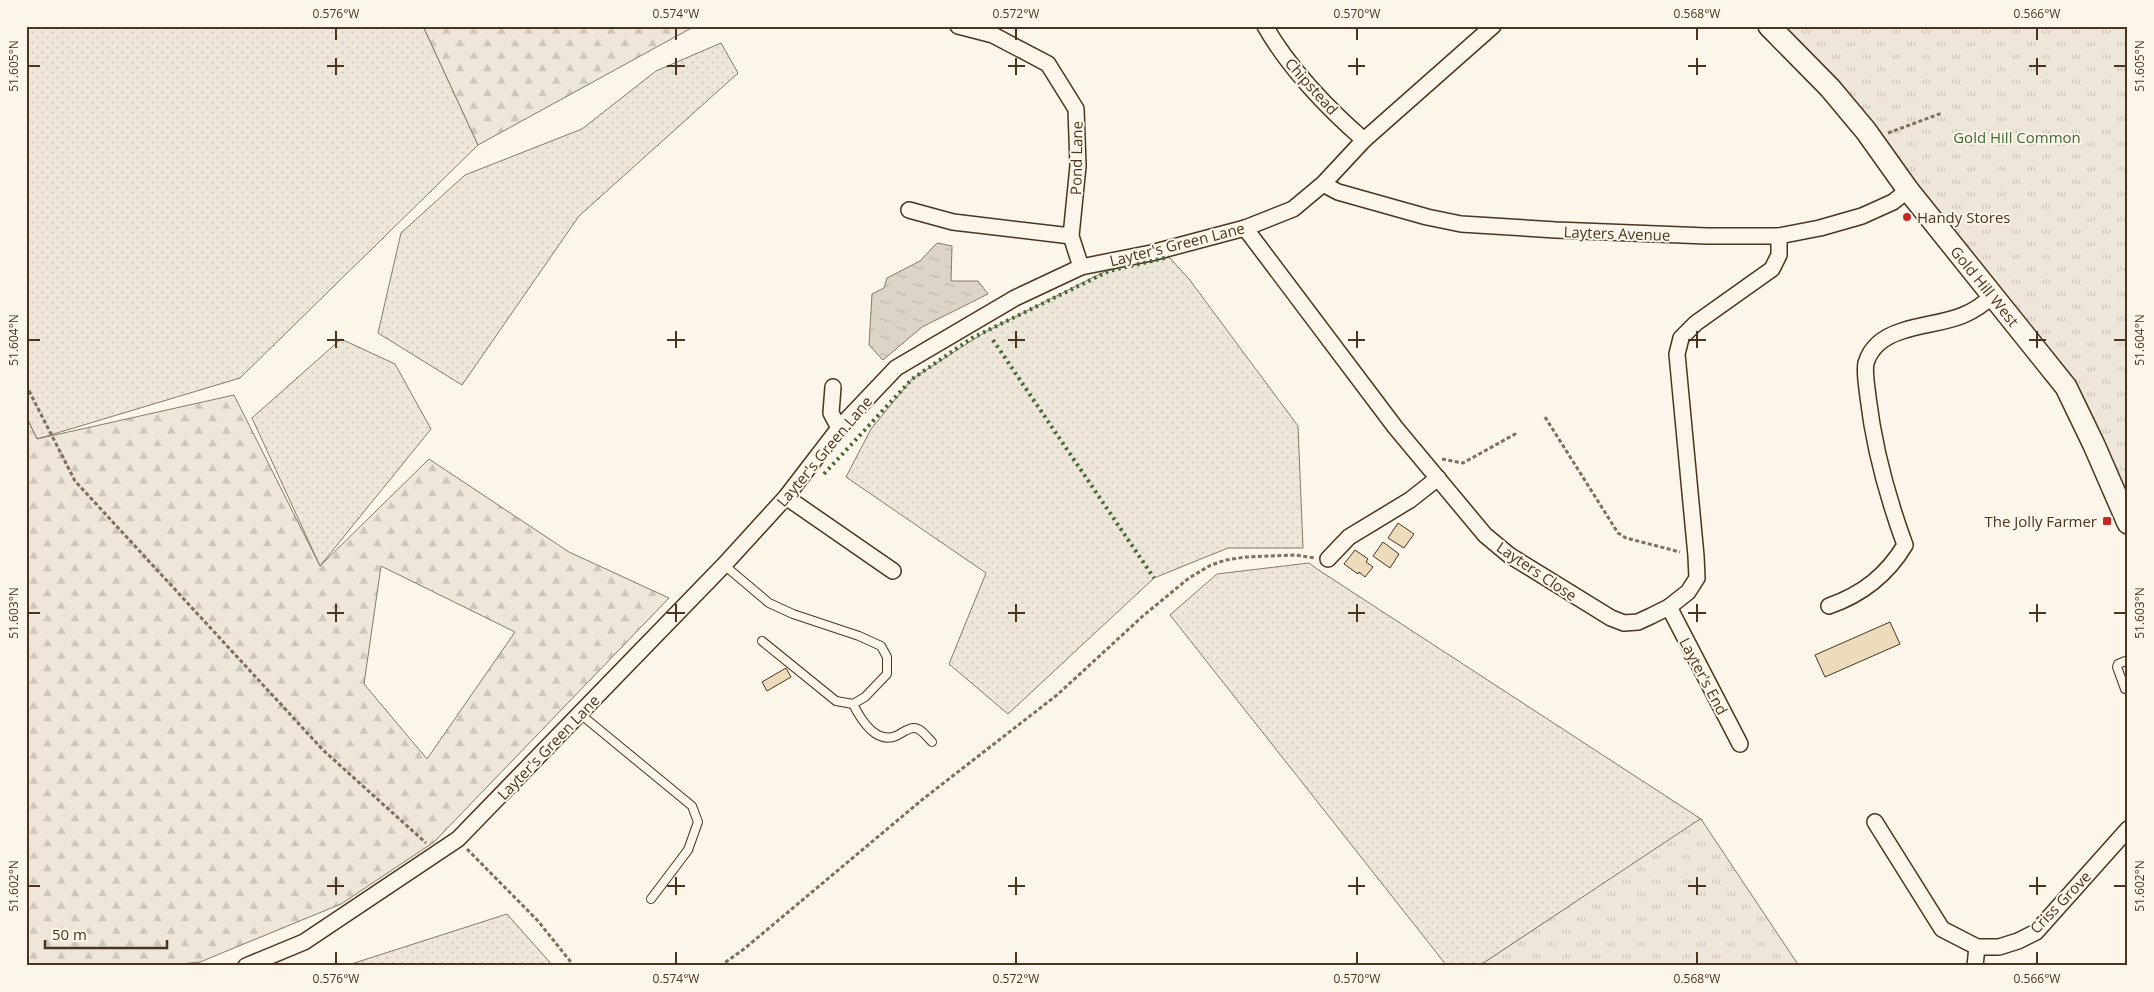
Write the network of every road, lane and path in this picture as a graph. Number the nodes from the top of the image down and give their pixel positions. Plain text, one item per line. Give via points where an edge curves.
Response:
1 (958, 26) edge
2 (1265, 26) edge
3 (1493, 26) edge
4 (1770, 26) edge
5 (1942, 113) dead end
6 (1885, 134) dead end
7 (1364, 140) junction
8 (1323, 184) junction
9 (1908, 190) junction
10 (909, 210) dead end
11 (1245, 228) junction
12 (1071, 236) junction
13 (1780, 236) junction
14 (1080, 267) junction
15 (1992, 295) junction
16 (26, 385) edge
17 (833, 387) dead end
18 (1545, 417) dead end
19 (839, 428) junction
20 (1517, 433) dead end
21 (1434, 473) junction
22 (786, 497) junction
23 (2128, 523) edge
24 (1696, 556) junction
25 (1328, 559) joint
26 (724, 565) junction
27 (893, 571) dead end
28 (1829, 606) dead end
29 (1668, 607) junction
30 (762, 641) dead end
31 (2128, 660) edge
32 (2128, 690) edge
33 (853, 704) junction
34 (578, 714) junction
35 (932, 742) dead end
36 (1740, 744) dead end
37 (1875, 822) dead end
38 (2128, 829) edge
39 (458, 839) junction
40 (437, 853) junction
41 (651, 899) dead end
42 (1977, 947) junction
43 (246, 966) edge
44 (574, 966) edge
45 (720, 966) edge
46 (1976, 966) edge

1 - 12 street, Pond Lane via 993,35 1048,64 1076,109 1078,166
2 - 7 street, Chipstead via 1302,76
3 - 7 street, Layter's Green Lane
4 - 9 street, Gold Hill West via 1830,88
5 - 6 path
7 - 8 street, Layter's Green Lane
8 - 11 street, Layter's Green Lane via 1293,209
8 - 13 street, Layters Avenue via 1347,195 1461,224
9 - 13 street, Layters Avenue via 1894,202 1862,216
9 - 15 street, Gold Hill West
10 - 12 street via 953,222
11 - 14 street, Layter's Green Lane via 1151,253
11 - 21 street, Layters Close via 1378,406
12 - 14 street, Pond Lane
13 - 24 street, Layters Close via 1779,255 1772,269 1696,323 1681,338 1677,354
14 - 19 street, Layter's Green Lane via 1015,298 896,368
15 - 23 street, Gold Hill West via 2066,387
15 - 28 street via 1976,309 1957,318 1902,331 1884,339 1873,349 1866,364 1870,419 1884,485 1904,545 1897,558 1872,585
16 - 40 path via 75,481 323,750
17 - 19 street via 831,413
18 - 24 path via 1618,533 1635,541
19 - 22 street, Layter's Green Lane
20 - 21 path via 1463,463 1442,459
21 - 25 street via 1410,500 1349,537
21 - 29 street, Layters Close via 1485,535 1509,555 1611,618 1624,623 1638,622
22 - 26 street, Layter's Green Lane
22 - 27 street
24 - 29 street, Layters Close via 1697,578 1688,592
25 - 45 path via 1296,555 1246,557 1211,565 1189,578 1056,696 923,799
26 - 33 lane via 769,603 881,646 887,657 887,674 866,697
26 - 34 street, Layter's Green Lane
29 - 36 street, Layter's End
30 - 33 lane via 836,701
31 - 32 lane via 2117,667
33 - 35 lane via 877,735 889,738 914,728
34 - 39 street, Layter's Green Lane
34 - 41 lane via 692,806 698,822 688,850
37 - 42 street, Criss Grove via 1942,929
38 - 42 street, Criss Grove via 2036,932 1999,947
39 - 40 street, Layter's Green Lane
39 - 44 path via 538,922
40 - 43 street, Layter's Green Lane via 304,942
42 - 46 street

